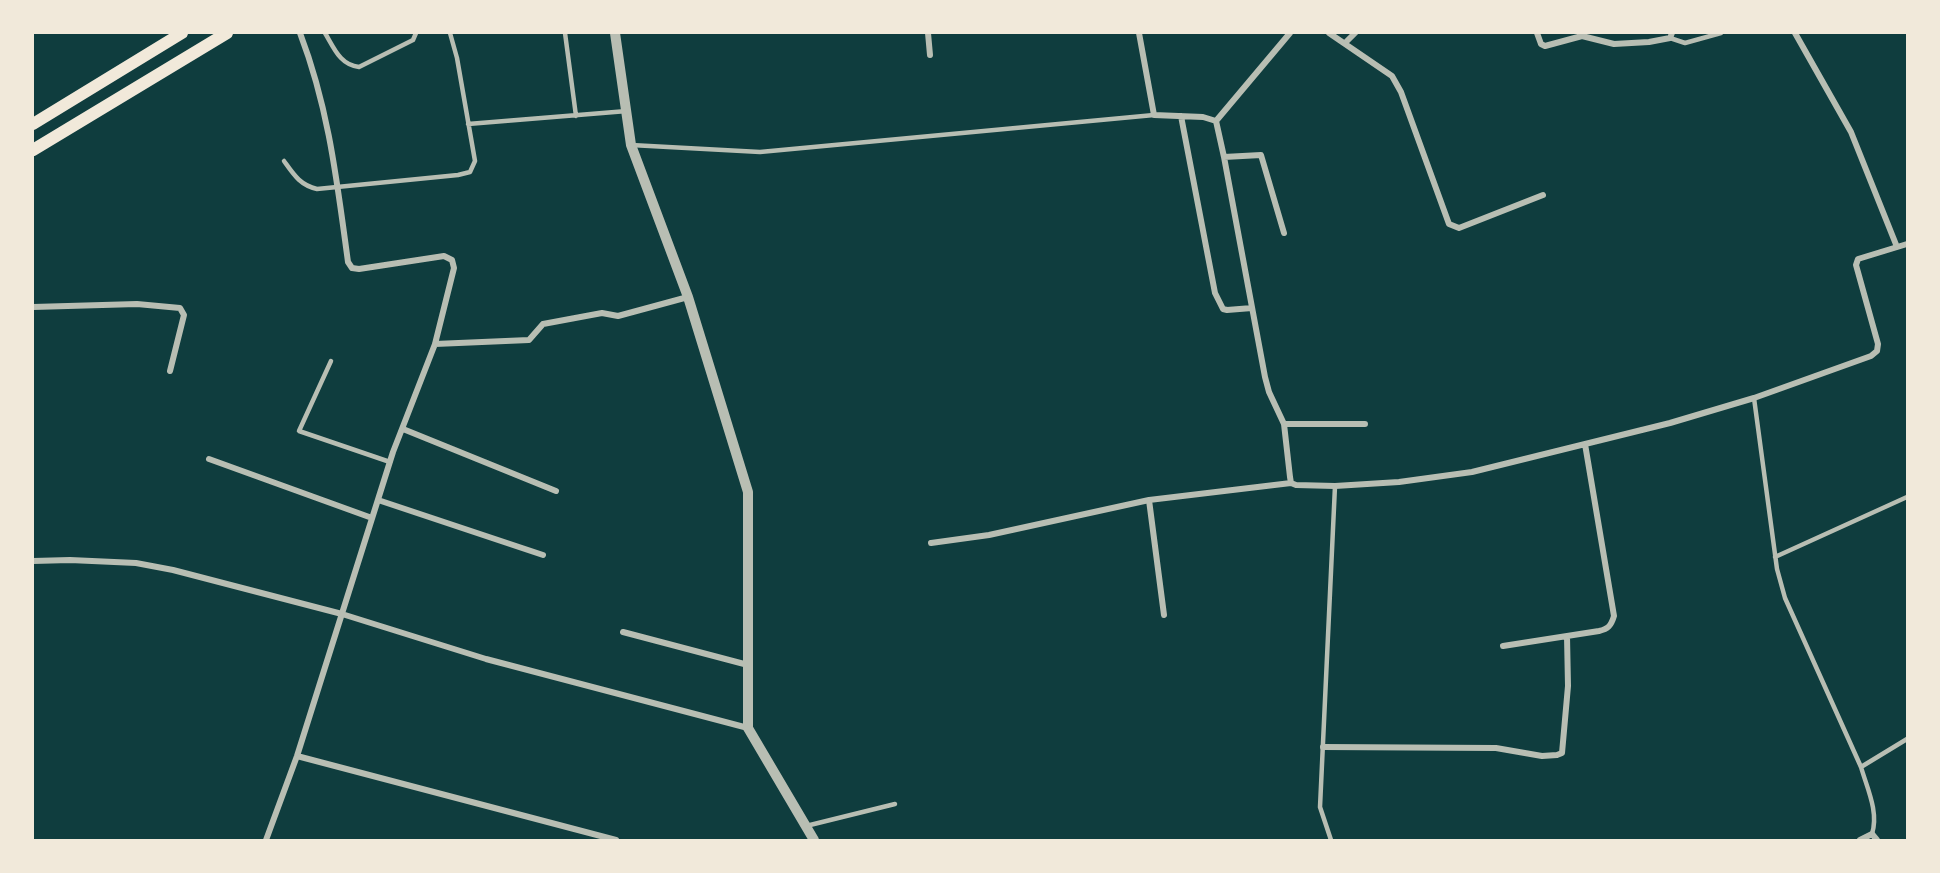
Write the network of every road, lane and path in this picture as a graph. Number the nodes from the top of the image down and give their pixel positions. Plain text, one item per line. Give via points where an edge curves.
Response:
1 (182, 33) edge
2 (227, 33) edge
3 (300, 33) edge
4 (325, 33) edge
5 (416, 33) edge
6 (452, 33) edge
7 (565, 33) edge
8 (615, 33) edge
9 (928, 33) edge
10 (1140, 33) edge
11 (1290, 33) edge
12 (1329, 33) edge
13 (1355, 33) edge
14 (1537, 33) edge
15 (1721, 33) edge
16 (1795, 33) edge
17 (1671, 35) edge
18 (1345, 43) junction
19 (930, 55) dead end
20 (627, 111) junction
21 (1154, 115) junction
22 (576, 116) junction
23 (1181, 116) junction
24 (1216, 121) junction
25 (33, 124) edge
26 (468, 124) junction
27 (632, 145) junction
28 (33, 150) edge
29 (1224, 157) junction
30 (284, 161) dead end
31 (338, 189) junction
32 (1543, 195) dead end
33 (1284, 232) dead end
34 (1907, 244) edge
35 (1897, 247) junction
36 (688, 297) junction
37 (33, 307) edge
38 (1252, 308) junction
39 (435, 344) junction
40 (331, 361) dead end
41 (170, 371) dead end
42 (1754, 398) junction
43 (1284, 424) junction
44 (1365, 424) dead end
45 (402, 429) junction
46 (1585, 444) junction
47 (209, 459) dead end
48 (390, 462) junction
49 (1291, 483) junction
50 (1335, 486) junction
51 (556, 491) dead end
52 (1907, 497) edge
53 (378, 500) junction
54 (1149, 500) junction
55 (372, 518) junction
56 (931, 543) dead end
57 (543, 555) dead end
58 (1775, 557) junction
59 (33, 561) edge
60 (342, 614) junction
61 (1164, 615) dead end
62 (623, 632) dead end
63 (1567, 636) junction
64 (1503, 646) dead end
65 (748, 666) junction
66 (748, 728) junction
67 (1907, 739) edge
68 (1323, 747) junction
69 (297, 756) junction
70 (1861, 767) junction
71 (895, 804) dead end
72 (806, 826) junction
73 (1872, 834) junction
74 (266, 840) edge
75 (616, 840) edge
76 (814, 840) edge
77 (1331, 840) edge
78 (1860, 840) edge
79 (1876, 840) edge

1 - 25 main road
2 - 28 main road
3 - 31 street via 321,96
4 - 5 lane via 340,58 349,66 359,67 413,40
6 - 26 lane
7 - 22 lane
8 - 20 street
9 - 19 street
10 - 21 street
11 - 24 street
12 - 18 street
13 - 18 street
14 - 17 street via 1545,46 1582,36 1614,44 1649,42
15 - 17 lane via 1685,43
16 - 35 street via 1851,132
18 - 32 street via 1392,75 1449,224 1459,228
20 - 22 lane
20 - 27 street
21 - 23 street
21 - 27 lane via 760,152
22 - 26 lane
23 - 24 street
23 - 38 street via 1215,293 1223,309
24 - 29 street
26 - 31 lane via 475,161 470,172
27 - 36 street
29 - 33 street via 1261,155
29 - 38 street
30 - 31 lane via 307,187
31 - 39 street via 352,268 444,256 452,260 454,268
34 - 35 street
35 - 42 street via 1862,257 1856,265 1877,351
36 - 39 street via 618,316 602,313 543,324 529,340
36 - 65 street via 748,492
37 - 41 street via 136,304 180,308 184,315
38 - 43 street via 1267,384
39 - 45 street
40 - 48 lane via 299,431
42 - 46 street
42 - 58 lane
43 - 44 street
43 - 49 street
45 - 48 street
45 - 51 street
46 - 50 street via 1472,472
46 - 63 street via 1614,616 1607,629
47 - 55 street
48 - 53 street
49 - 50 street
49 - 54 street
50 - 68 lane
52 - 58 lane
53 - 55 street
53 - 57 street
54 - 56 street via 989,535
54 - 61 street
55 - 60 street
58 - 70 lane via 1785,598
59 - 60 street via 136,563
60 - 66 street via 486,659
60 - 69 street
62 - 65 street
63 - 64 street
63 - 68 street via 1568,686 1562,753 1530,755 1496,748
65 - 66 street
66 - 72 street
67 - 70 lane
68 - 77 lane via 1320,807
69 - 74 street
69 - 75 street
70 - 73 lane via 1874,809
71 - 72 lane
72 - 76 street
73 - 78 street
73 - 79 street

